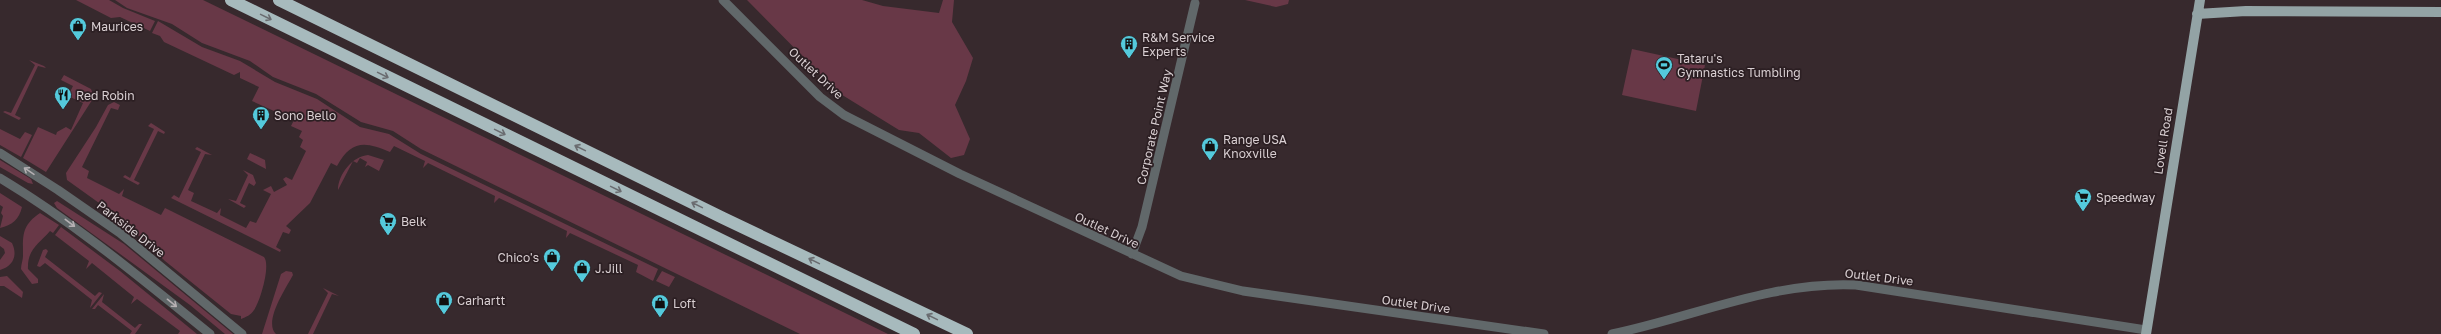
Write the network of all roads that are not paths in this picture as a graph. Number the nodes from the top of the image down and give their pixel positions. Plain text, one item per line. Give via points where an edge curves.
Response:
1 (231, 0) edge
2 (279, 0) edge
3 (723, 0) edge
4 (2200, 0) edge
5 (1195, 3) dead end
6 (2441, 12) edge
7 (2197, 14) junction
8 (0, 153) edge
9 (0, 178) edge
10 (1132, 254) junction
11 (2146, 332) edge
12 (210, 334) edge
13 (242, 334) edge
14 (914, 334) edge
15 (967, 334) edge
16 (1544, 334) edge
17 (1612, 334) edge

1 -> 14 highway
15 -> 2 highway
3 - 10 street, Outlet Drive via 820,97 844,115 960,174
4 - 7 main road, Lovell Road
5 - 10 street, Corporate Point Way via 1142,226
6 - 7 main road via 2246,11
7 - 11 main road, Lovell Road
13 -> 8 street, Parkside Drive via 120,234
9 -> 12 street via 85,234
10 - 16 street, Outlet Drive via 1180,276 1228,288
11 - 17 street, Outlet Drive via 1863,286 1826,283 1766,292

